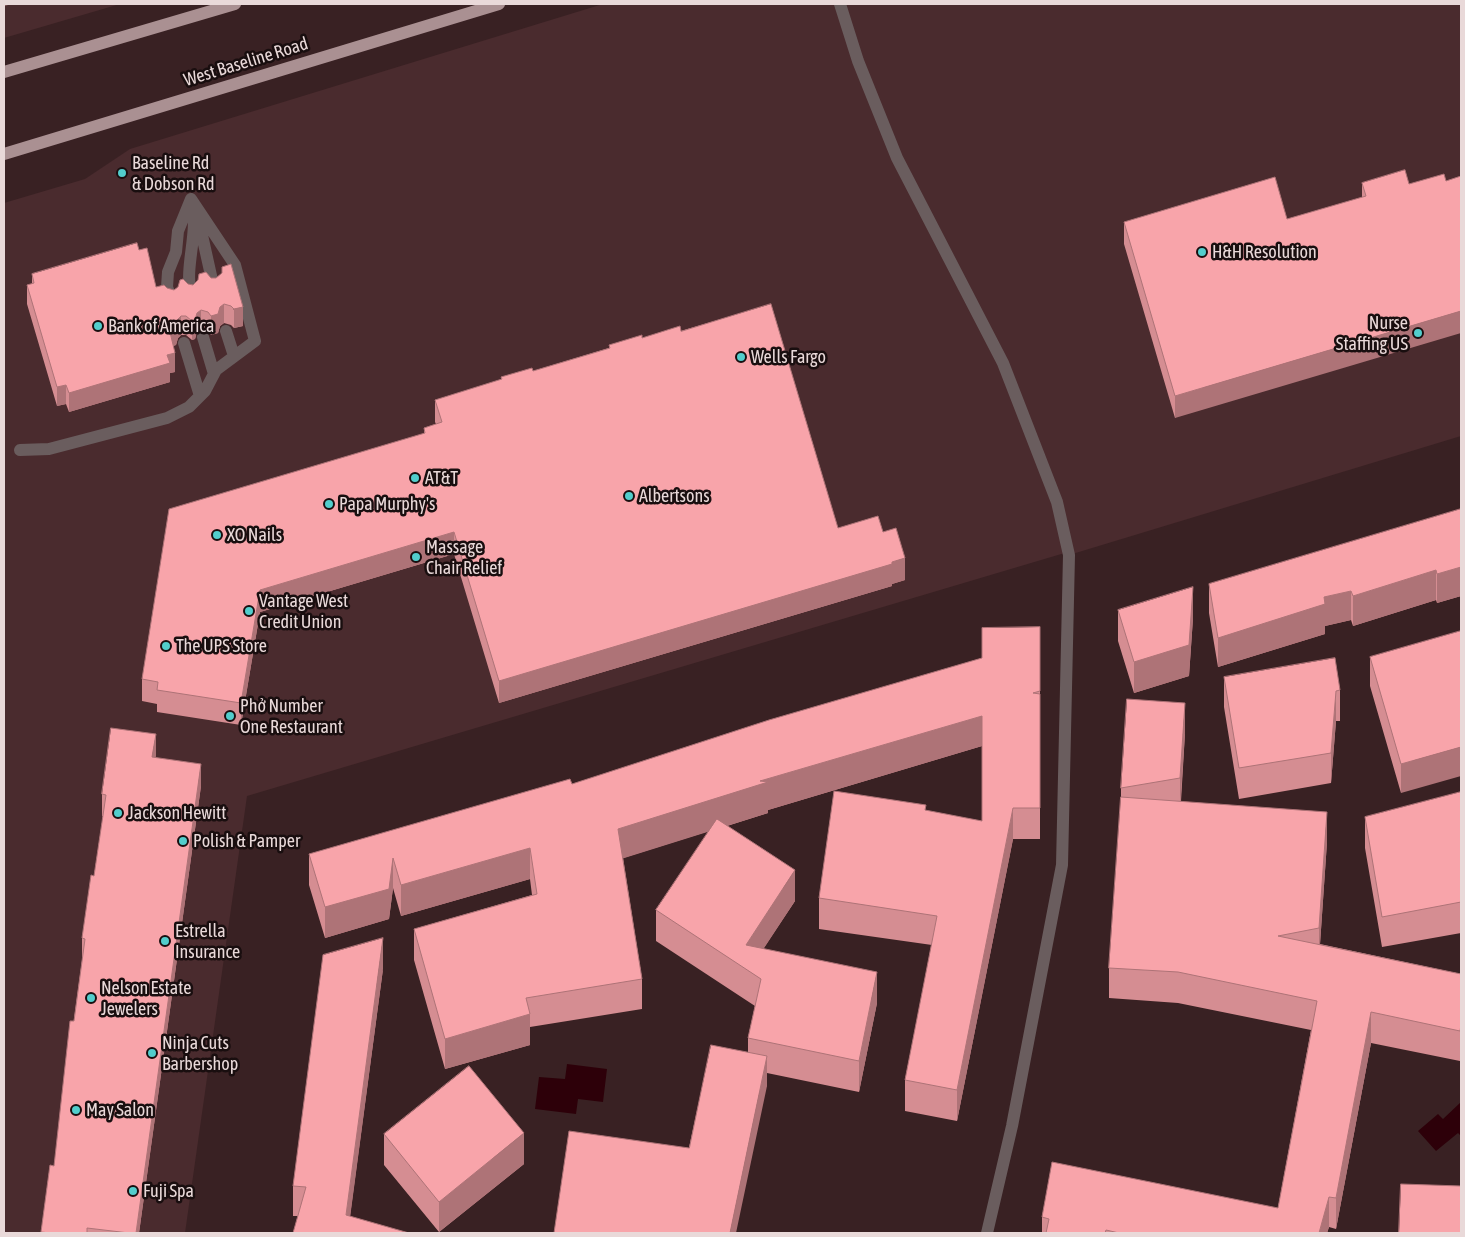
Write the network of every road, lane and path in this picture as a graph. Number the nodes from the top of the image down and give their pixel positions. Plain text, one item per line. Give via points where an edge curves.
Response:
1 (235, 4) edge
2 (499, 4) edge
3 (840, 4) edge
4 (4, 72) edge
5 (4, 154) edge
6 (191, 198) junction
7 (214, 289) edge
8 (192, 296) edge
9 (172, 301) edge
10 (226, 330) edge
11 (203, 337) dead end
12 (184, 343) dead end
13 (234, 356) junction
14 (214, 374) junction
15 (200, 396) junction
16 (20, 450) dead end
17 (987, 1233) edge

1 - 4 main road
2 - 5 main road, West Baseline Road
3 - 17 lane via 858,61 897,158 1003,363 1057,502 1069,555 1062,865 1012,1126
6 - 7 lane via 201,223
6 - 8 lane via 194,238 188,271
6 - 9 lane via 178,231 176,252 168,272
6 - 13 lane via 235,265 255,341
10 - 13 lane
11 - 14 lane
12 - 15 lane
13 - 14 lane
14 - 15 lane
15 - 16 lane via 189,407 168,418 49,449

